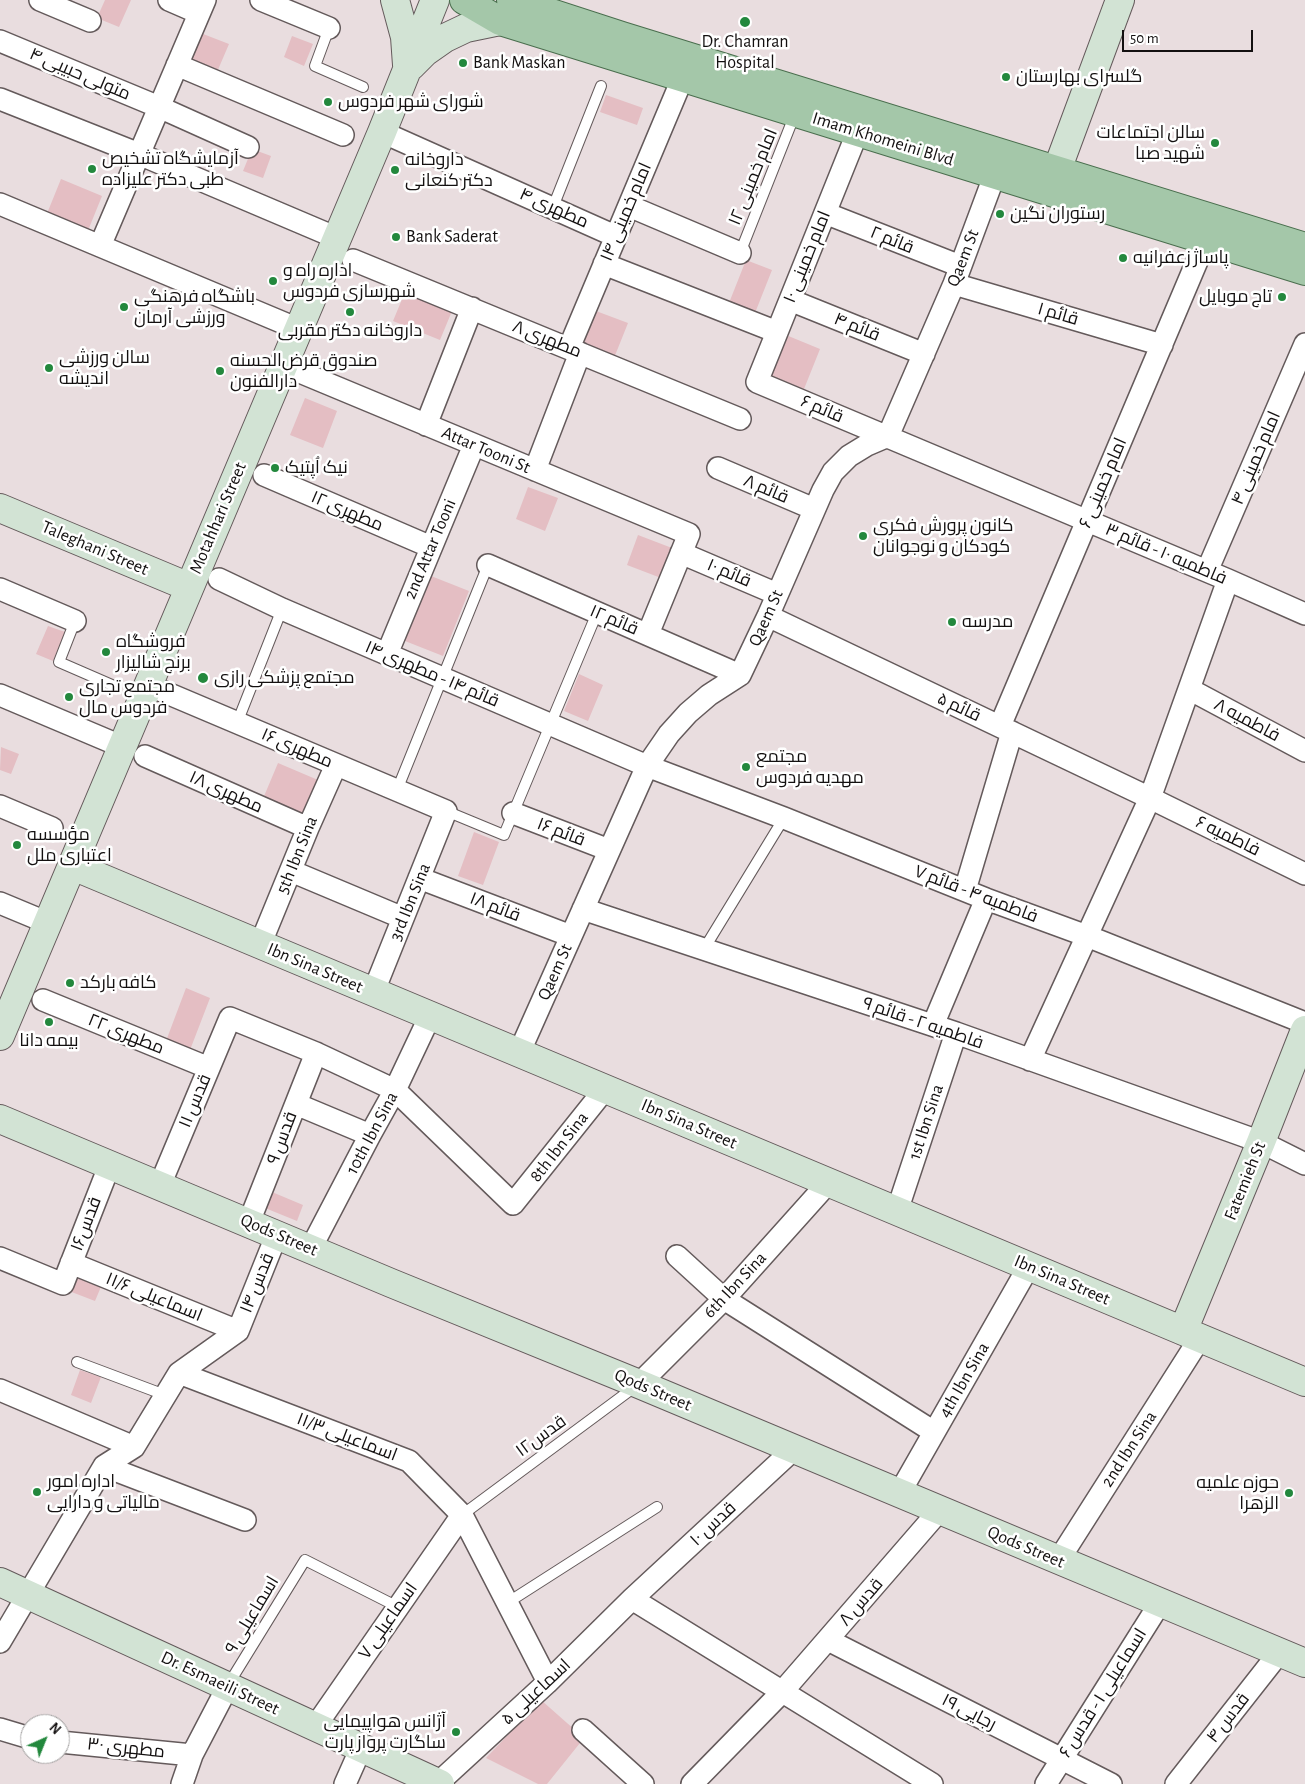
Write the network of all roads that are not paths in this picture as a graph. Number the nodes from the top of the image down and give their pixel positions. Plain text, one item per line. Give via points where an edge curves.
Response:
1 (40, 0) edge
2 (169, 0) edge
3 (262, 0) edge
4 (395, 0) edge
5 (435, 0) edge
6 (464, 0) edge
7 (1120, 0) edge
8 (202, 6) edge
9 (506, 10) edge
10 (90, 21) dead end
11 (329, 28) joint
12 (0, 41) edge
13 (603, 41) junction
14 (177, 65) junction
15 (408, 69) junction
16 (683, 77) junction
17 (363, 86) dead end
18 (601, 86) dead end
19 (0, 99) edge
20 (159, 107) junction
21 (796, 112) junction
22 (858, 131) junction
23 (382, 132) junction
24 (343, 135) dead end
25 (248, 147) dead end
26 (139, 154) junction
27 (1057, 170) junction
28 (995, 174) junction
29 (0, 204) edge
30 (628, 206) junction
31 (553, 207) junction
32 (825, 213) junction
33 (616, 236) junction
34 (337, 238) junction
35 (1206, 240) junction
36 (100, 246) junction
37 (1305, 247) edge
38 (740, 253) joint
39 (353, 260) dead end
40 (604, 264) junction
41 (1305, 271) edge
42 (957, 275) junction
43 (790, 300) junction
44 (472, 308) junction
45 (298, 329) junction
46 (777, 332) junction
47 (1305, 344) edge
48 (1162, 345) junction
49 (575, 350) junction
50 (924, 354) junction
51 (283, 365) junction
52 (757, 382) joint
53 (740, 419) dead end
54 (426, 425) junction
55 (888, 436) junction
56 (474, 445) junction
57 (718, 468) dead end
58 (535, 470) junction
59 (264, 475) dead end
60 (0, 508) edge
61 (814, 509) junction
62 (1087, 521) junction
63 (685, 543) junction
64 (431, 547) junction
65 (488, 565) joint
66 (1207, 571) junction
67 (219, 579) dead end
68 (1228, 580) junction
69 (189, 587) junction
70 (0, 589) edge
71 (777, 594) junction
72 (282, 609) junction
73 (597, 613) junction
74 (1305, 614) edge
75 (768, 616) junction
76 (75, 621) joint
77 (648, 634) junction
78 (387, 654) junction
79 (740, 675) junction
80 (442, 678) junction
81 (112, 684) dead end
82 (148, 685) junction
83 (1189, 689) junction
84 (0, 695) edge
85 (237, 723) junction
86 (551, 724) junction
87 (1006, 729) junction
88 (1305, 751) edge
89 (134, 752) junction
90 (336, 765) junction
91 (646, 766) junction
92 (397, 790) junction
93 (1150, 798) junction
94 (0, 806) edge
95 (446, 811) junction
96 (513, 813) junction
97 (784, 818) junction
98 (52, 828) dead end
99 (308, 828) junction
100 (609, 850) junction
101 (73, 866) junction
102 (291, 871) junction
103 (1305, 874) edge
104 (419, 878) junction
105 (965, 890) junction
106 (986, 898) junction
107 (0, 903) edge
108 (583, 909) junction
109 (403, 918) junction
110 (48, 923) junction
111 (571, 936) junction
112 (1087, 936) junction
113 (260, 945) junction
114 (704, 950) junction
115 (373, 993) junction
116 (43, 1000) dead end
117 (430, 1016) junction
118 (3, 1022) edge
119 (1305, 1023) edge
120 (933, 1025) junction
121 (1305, 1030) edge
122 (956, 1033) junction
123 (316, 1053) junction
124 (519, 1053) junction
125 (1030, 1060) junction
126 (209, 1068) junction
127 (605, 1089) junction
128 (395, 1090) junction
129 (296, 1104) junction
130 (0, 1118) edge
131 (370, 1135) junction
132 (1261, 1142) junction
133 (110, 1164) junction
134 (1305, 1164) edge
135 (828, 1183) junction
136 (160, 1185) junction
137 (897, 1211) junction
138 (249, 1222) junction
139 (277, 1234) junction
140 (311, 1248) junction
141 (677, 1256) dead end
142 (0, 1258) edge
143 (71, 1263) junction
144 (1029, 1266) junction
145 (724, 1299) junction
146 (238, 1331) junction
147 (1192, 1334) junction
148 (77, 1362) dead end
149 (179, 1373) junction
150 (1305, 1382) edge
151 (639, 1384) junction
152 (0, 1390) edge
153 (165, 1395) junction
154 (934, 1432) junction
155 (134, 1447) junction
156 (794, 1449) junction
157 (104, 1466) junction
158 (899, 1494) junction
159 (657, 1507) dead end
160 (939, 1511) junction
161 (462, 1514) junction
162 (245, 1520) dead end
163 (1058, 1561) junction
164 (0, 1582) edge
165 (29, 1595) junction
166 (632, 1599) junction
167 (508, 1603) junction
168 (1160, 1603) junction
169 (398, 1607) junction
170 (828, 1640) junction
171 (0, 1642) edge
172 (1279, 1653) junction
173 (1305, 1664) edge
174 (548, 1682) junction
175 (228, 1686) junction
176 (782, 1692) junction
177 (314, 1727) junction
178 (0, 1729) edge
179 (584, 1730) dead end
180 (20, 1735) edge
181 (70, 1743) edge
182 (361, 1748) junction
183 (192, 1755) junction
184 (1062, 1760) junction
185 (182, 1784) edge
186 (345, 1784) edge
187 (439, 1784) edge
188 (643, 1784) edge
189 (692, 1784) edge
190 (932, 1784) edge
191 (1046, 1784) edge
192 (1111, 1784) edge
193 (1176, 1784) edge

1 - 10 street
2 - 8 street
3 - 11 street
4 - 15 street via 406,37
5 - 15 street, Motahhari Street
6 - 9 main road, Imam Khomeini Blvd
7 - 27 street
8 - 14 street
9 - 13 main road, Imam Khomeini Blvd
9 - 15 street via 444,38
11 - 17 lane via 315,66
12 - 20 street, متولی حبیبی ۴
13 - 16 main road, Imam Khomeini Blvd
13 - 27 main road, Imam Khomeini Blvd
14 - 20 street
14 - 24 street
15 - 23 street, Motahhari Street
16 - 21 main road, Imam Khomeini Blvd
16 - 30 street, امام خمینی ۱۴
18 - 31 lane
19 - 26 street
20 - 25 street, متولی حبیبی ۴
20 - 26 street
21 - 22 main road, Imam Khomeini Blvd
21 - 38 lane, امام خمینی ۱۲
22 - 28 main road, Imam Khomeini Blvd
22 - 32 street, امام خمینی ۱۰
23 - 31 street, مطهری ۴
23 - 34 street, Motahhari Street
26 - 34 street
26 - 36 street
27 - 37 main road, Imam Khomeini Blvd
28 - 35 main road, Imam Khomeini Blvd
28 - 42 street, Qaem St
29 - 36 street
30 - 33 street, امام خمینی ۱۴
30 - 38 street
31 - 33 street, مطهری ۴
32 - 42 street, قائم ۲
32 - 43 street, امام خمینی ۱۰
33 - 40 street, امام خمینی ۱۴
34 - 45 street, Motahhari Street
35 - 41 main road, Imam Khomeini Blvd
35 - 48 street, امام خمینی ۶
36 - 45 street
39 - 44 street, مطهری ۸
40 - 46 street
40 - 49 street, امام خمینی ۱۴
42 - 48 street, قائم ۱
42 - 50 street, Qaem St
43 - 46 street, امام خمینی ۱۰
43 - 50 street, قائم ۴
44 - 49 street, مطهری ۸
44 - 54 street
45 - 51 street, Motahhari Street
46 - 52 street, امام خمینی ۱۰
47 - 66 street, امام خمینی ۴
48 - 62 street, امام خمینی ۶
49 - 53 street, مطهری ۸
49 - 58 street, امام خمینی ۱۴
50 - 55 street, Qaem St
51 - 54 street, Attar Tooni St
51 - 69 street, Motahhari Street
52 - 55 street, قائم ۶
54 - 56 street, Attar Tooni St
55 - 61 street, Qaem St via 849,456 833,472
55 - 62 street, فاطمیه ۱۰ - قائم ۳
56 - 58 street, Attar Tooni St
56 - 64 street, 2nd Attar Tooni
57 - 61 street, قائم ۸
58 - 63 street, Attar Tooni St
59 - 64 street, مطهری ۱۲
60 - 69 street, Taleghani Street
61 - 71 street, Qaem St
62 - 66 street, فاطمیه ۱۰ - قائم ۳
62 - 87 street, امام خمینی ۶
63 - 71 street, قائم ۱۰
63 - 77 street
64 - 78 street, 2nd Attar Tooni
65 - 73 street, قائم ۱۲
65 - 80 lane
66 - 68 street, فاطمیه ۱۰ - قائم ۳
67 - 72 street, قائم ۱۴ - مطهری ۱۴
68 - 74 street, فاطمیه ۱۰ - قائم ۳
68 - 83 street
69 - 82 street, Motahhari Street
70 - 76 street
71 - 75 street, Qaem St
72 - 78 street, قائم ۱۴ - مطهری ۱۴
72 - 85 lane
73 - 77 street, قائم ۱۲
73 - 86 lane
75 - 79 street, Qaem St
75 - 87 street, قائم ۵
76 - 81 lane via 59,662
77 - 79 street, قائم ۱۲
78 - 80 street, قائم ۱۴ - مطهری ۱۴
79 - 91 street, Qaem St via 688,713
80 - 86 street, قائم ۱۴ - مطهری ۱۴
80 - 92 lane
82 - 85 street, مطهری ۱۶
82 - 89 street, Motahhari Street
83 - 88 street, فاطمیه ۸
83 - 93 street
84 - 89 street, مطهری ۱۸
85 - 90 street, مطهری ۱۶
86 - 91 street, قائم ۱۴ - مطهری ۱۴
86 - 96 lane
87 - 93 street, قائم ۵
87 - 105 street, امام خمینی ۶
89 - 99 street, مطهری ۱۸
89 - 101 street, Motahhari Street
90 - 92 street, مطهری ۱۶
90 - 99 street, 5th Ibn Sina
91 - 97 street, فاطمیه ۴ - قائم ۷
91 - 100 street, Qaem St
92 - 95 street, مطهری ۱۶
93 - 103 street, فاطمیه ۶
93 - 112 street
94 - 98 street
95 - 96 lane via 504,835
95 - 104 street, 3rd Ibn Sina
96 - 100 street, قائم ۱۶
97 - 105 street, فاطمیه ۴ - قائم ۷
97 - 114 lane
99 - 102 street, 5th Ibn Sina
100 - 108 street, Qaem St
101 - 110 street, Motahhari Street
101 - 113 street, Ibn Sina Street
102 - 109 street
102 - 113 street, 5th Ibn Sina
104 - 109 street, 3rd Ibn Sina
104 - 111 street, قائم ۱۸
105 - 106 street, فاطمیه ۴ - قائم ۷
106 - 112 street, فاطمیه ۴ - قائم ۷
106 - 120 street
107 - 110 street
108 - 111 street, Qaem St
108 - 114 street, فاطمیه ۲ - قائم ۹
109 - 115 street, 3rd Ibn Sina
110 - 118 street, Motahhari Street
111 - 124 street, Qaem St
112 - 119 street, فاطمیه ۴ - قائم ۷
112 - 125 street
113 - 115 street, Ibn Sina Street
114 - 120 street, فاطمیه ۲ - قائم ۹
115 - 117 street, Ibn Sina Street
116 - 126 street, مطهری ۲۲
117 - 124 street, Ibn Sina Street
117 - 128 street, 10th Ibn Sina
120 - 122 street, فاطمیه ۲ - قائم ۹
121 - 132 street, Fatemieh St
122 - 125 street, فاطمیه ۲ - قائم ۹
122 - 137 street, 1st Ibn Sina
123 - 126 street, قدس ۱۱ via 230,1018
123 - 128 street
123 - 129 street, قدس ۹
124 - 127 street, Ibn Sina Street
125 - 132 street, فاطمیه ۲ - قائم ۹
126 - 136 street, قدس ۱۱
127 - 128 street, 8th Ibn Sina via 514,1204
127 - 135 street, Ibn Sina Street
128 - 131 street, 10th Ibn Sina
129 - 131 street
129 - 138 street, قدس ۹
130 - 133 street, Qods Street
131 - 140 street, 10th Ibn Sina
132 - 134 street, فاطمیه ۲ - قائم ۹
132 - 147 street, Fatemieh St
133 - 136 street, Qods Street
133 - 143 street, قدس۱۶
135 - 137 street, Ibn Sina Street
135 - 145 street, 6th Ibn Sina
136 - 138 street, Qods Street
137 - 144 street, Ibn Sina Street
138 - 139 street, Qods Street
139 - 140 street, Qods Street
139 - 146 street, قدس ۱۴
140 - 151 street, Qods Street
141 - 145 street
142 - 143 street, قدس۱۶ via 63,1284
143 - 146 street, اسماعیلی ۱۱/۶
144 - 147 street, Ibn Sina Street
144 - 154 street, 4th Ibn Sina
145 - 151 street, 6th Ibn Sina
145 - 154 street
146 - 149 street
147 - 150 street, Ibn Sina Street
147 - 163 street, 2nd Ibn Sina
148 - 153 lane
149 - 153 street
149 - 161 street, اسماعیلی ۱۱/۳ via 409,1461
151 - 156 street, Qods Street
151 - 161 lane, قدس۱۲
152 - 155 street
153 - 155 street
154 - 158 street, 4th Ibn Sina
155 - 157 street
156 - 158 street, Qods Street
156 - 166 street, قدس ۱۰
157 - 162 street
157 - 165 street
158 - 160 street, Qods Street
159 - 167 lane
160 - 163 street, Qods Street
160 - 170 street, قدس ۸
161 - 167 street, اسماعیلی ۱۱/۳
161 - 169 street, اسماعیلی ۷
163 - 168 street, Qods Street
164 - 165 street, Dr. Esmaeili Street
165 - 171 street
165 - 175 street, Dr. Esmaeili Street
166 - 174 street, اسماعیلی ۵
166 - 176 street
167 - 174 street, اسماعیلی ۱۱/۳
168 - 172 street, Qods Street
168 - 184 street, اسماعیلی ۱ - قدس ۶
169 - 175 lane, اسماعیلی ۹ via 305,1560
169 - 177 street, اسماعیلی ۷
170 - 176 street, قدس ۸
170 - 184 street, رجایی ۱۹
172 - 173 street, Qods Street
172 - 193 street, قدس ۴
174 - 187 street, اسماعیلی ۵
175 - 177 street, Dr. Esmaeili Street
175 - 183 street
176 - 189 street, قدس ۸
176 - 190 street
177 - 182 street, Dr. Esmaeili Street
178 - 180 street
179 - 188 street
181 - 183 street, مطهری ۳۰
182 - 186 street
182 - 187 street, Dr. Esmaeili Street
183 - 185 street
184 - 191 street, اسماعیلی ۱ - قدس ۶
184 - 192 street, رجایی ۱۹

